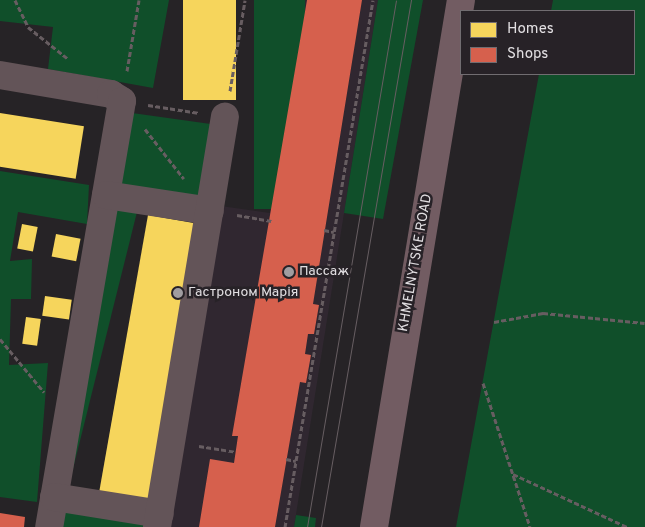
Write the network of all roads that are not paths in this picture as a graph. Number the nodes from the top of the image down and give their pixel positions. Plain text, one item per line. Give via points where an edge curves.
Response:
1 (461, 0) edge
2 (0, 75) edge
3 (225, 118) road end
4 (106, 195) junction
5 (210, 211) junction
6 (54, 497) junction
7 (158, 520) edge
8 (49, 527) edge
9 (374, 527) edge

1 - 9 main road, KHMELNYTSKE ROAD
2 - 4 lane via 111,94 122,101
3 - 5 lane
4 - 5 lane
4 - 6 lane
5 - 7 lane
6 - 7 lane
6 - 8 lane

